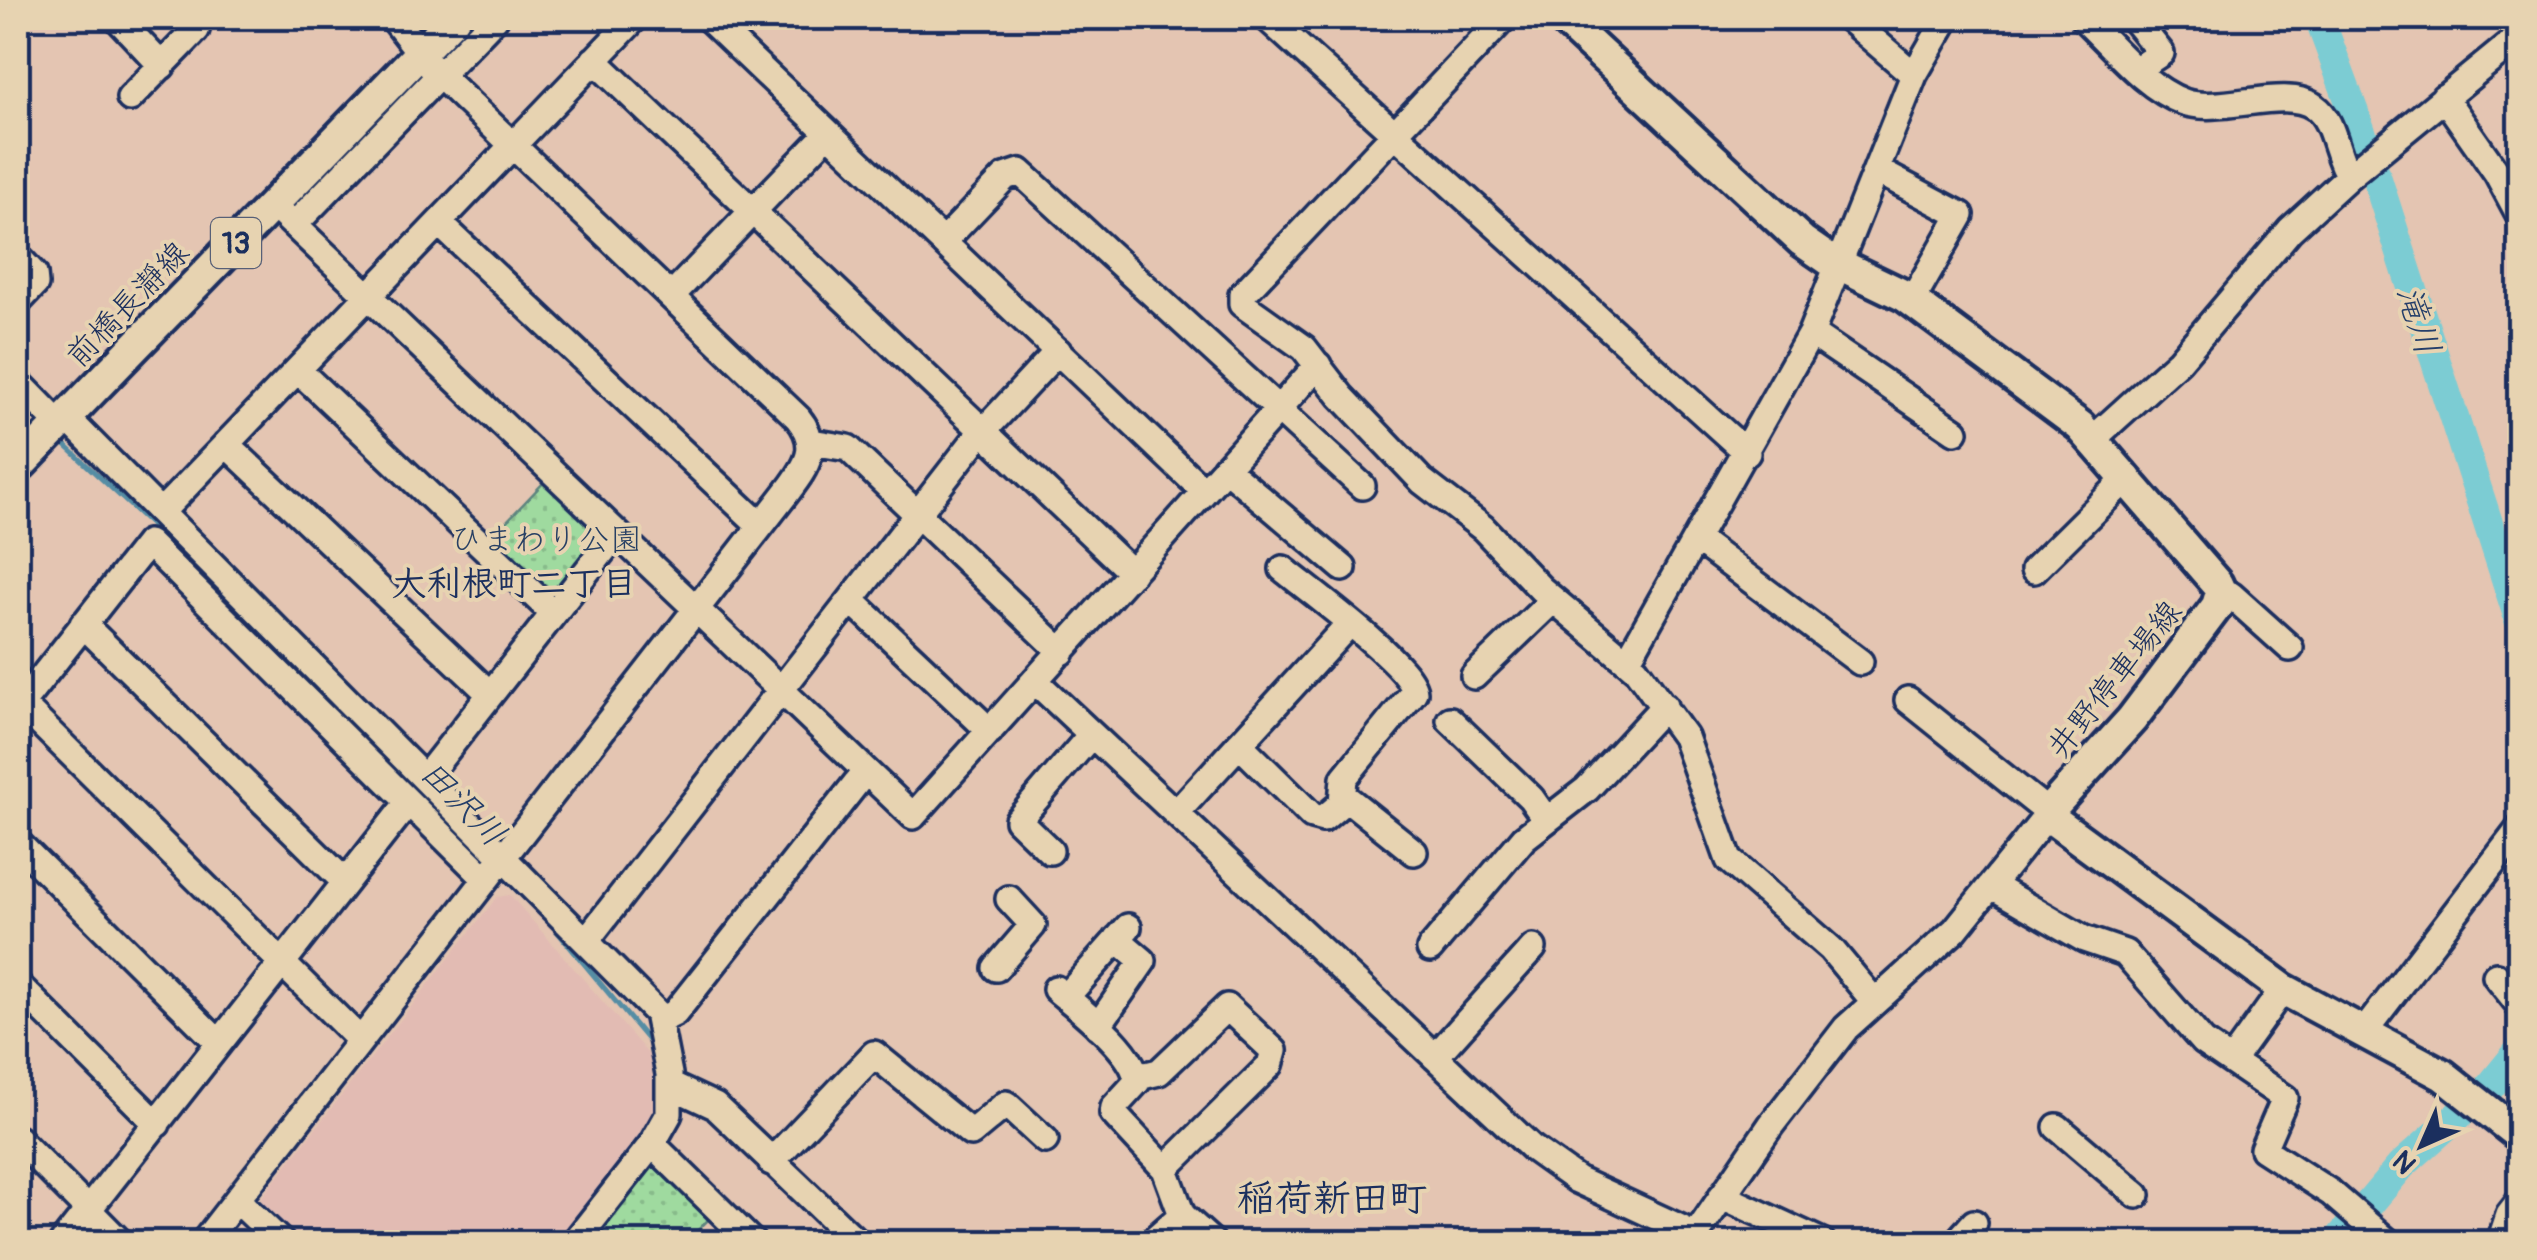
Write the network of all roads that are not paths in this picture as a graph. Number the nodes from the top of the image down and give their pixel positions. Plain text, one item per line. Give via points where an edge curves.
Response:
1 (116, 18) edge
2 (192, 18) edge
3 (393, 18) edge
4 (454, 18) edge
5 (495, 18) edge
6 (635, 18) edge
7 (708, 18) edge
8 (1267, 18) edge
9 (1504, 18) edge
10 (1562, 18) edge
11 (1848, 18) edge
12 (1947, 18) edge
13 (2083, 18) edge
14 (2134, 18) edge
15 (2520, 36) edge
16 (594, 60) junction
17 (430, 64) junction
18 (162, 66) junction
19 (2137, 69) junction
20 (1914, 75) junction
21 (2444, 97) junction
22 (130, 98) dead end
23 (828, 133) junction
24 (1395, 135) junction
25 (513, 144) junction
26 (1878, 170) junction
27 (2352, 174) junction
28 (752, 211) junction
29 (283, 215) junction
30 (2520, 216) edge
31 (439, 223) junction
32 (944, 242) junction
33 (18, 257) edge
34 (1842, 266) junction
35 (367, 295) junction
36 (671, 296) junction
37 (1912, 301) junction
38 (18, 302) edge
39 (1812, 333) junction
40 (1058, 351) junction
41 (1318, 364) junction
42 (298, 370) junction
43 (18, 382) edge
44 (1277, 410) junction
45 (62, 420) junction
46 (983, 430) junction
47 (1955, 431) dead end
48 (2094, 438) junction
49 (811, 442) junction
50 (226, 444) junction
51 (1748, 454) junction
52 (18, 467) edge
53 (1225, 468) junction
54 (2128, 477) junction
55 (1362, 486) dead end
56 (1204, 491) junction
57 (161, 512) junction
58 (918, 514) junction
59 (760, 525) junction
60 (616, 534) junction
61 (1699, 541) junction
62 (1343, 568) dead end
63 (1283, 569) dead end
64 (2034, 570) dead end
65 (1132, 573) junction
66 (2221, 594) junction
67 (1553, 600) junction
68 (852, 601) junction
69 (696, 610) junction
70 (554, 613) junction
71 (83, 624) junction
72 (1349, 624) junction
73 (2290, 648) dead end
74 (298, 650) junction
75 (1062, 652) junction
76 (1627, 661) junction
77 (1860, 662) dead end
78 (276, 672) junction
79 (1474, 676) dead end
80 (1035, 681) junction
81 (781, 691) junction
82 (490, 694) junction
83 (1908, 700) dead end
84 (19, 706) edge
85 (1664, 706) junction
86 (1450, 720) dead end
87 (990, 731) junction
88 (1091, 736) junction
89 (1239, 744) junction
90 (865, 772) junction
91 (425, 778) junction
92 (1344, 796) junction
93 (407, 804) junction
94 (1178, 811) junction
95 (2048, 813) junction
96 (1545, 818) junction
97 (2520, 828) edge
98 (18, 843) edge
99 (1050, 852) dead end
100 (1414, 852) dead end
101 (503, 857) junction
102 (486, 879) junction
103 (345, 882) junction
104 (1992, 886) junction
105 (1010, 899) dead end
106 (586, 940) junction
107 (1533, 948) dead end
108 (1430, 950) dead end
109 (281, 965) junction
110 (996, 968) dead end
111 (2496, 976) dead end
112 (18, 984) edge
113 (2283, 989) junction
114 (1874, 1001) junction
115 (2520, 1006) edge
116 (661, 1020) junction
117 (1098, 1026) junction
118 (2363, 1033) junction
119 (360, 1040) junction
120 (220, 1043) junction
121 (1435, 1057) junction
122 (2233, 1059) junction
123 (1138, 1077) junction
124 (670, 1085) junction
125 (156, 1124) junction
126 (2057, 1127) dead end
127 (2520, 1136) edge
128 (18, 1139) edge
129 (1045, 1140) dead end
130 (652, 1144) junction
131 (772, 1162) junction
132 (1164, 1169) junction
133 (2136, 1195) dead end
134 (1722, 1196) junction
135 (237, 1200) junction
136 (2520, 1201) edge
137 (88, 1210) junction
138 (1182, 1215) junction
139 (2382, 1238) edge
140 (584, 1239) edge
141 (1693, 1239) edge
142 (63, 1242) edge
143 (120, 1242) edge
144 (204, 1242) edge
145 (280, 1242) edge
146 (752, 1242) edge
147 (857, 1242) edge
148 (1152, 1242) edge
149 (1212, 1242) edge
150 (1822, 1242) edge
151 (2500, 1242) edge

1 - 18 street
2 - 18 street via 196,30
3 - 17 street
4 - 17 main road, 前橋長瀞線 / 13
5 - 17 street
6 - 16 street
7 - 23 street
8 - 24 street
9 - 24 street
10 - 34 main road, 井野停車場線 via 1802,241
11 - 20 street
12 - 20 street
13 - 19 street
14 - 19 street via 2161,53
15 - 21 street
16 - 25 street
16 - 28 street
17 - 25 street
17 - 29 main road, 前橋長瀞線 / 13
18 - 22 street
19 - 27 street via 2183,102 2313,105
20 - 26 street
21 - 27 street
21 - 30 street
23 - 28 street
23 - 32 street
24 - 41 street via 1242,296 1244,308 1294,339
24 - 51 street
25 - 31 street
25 - 36 street
26 - 34 street
26 - 37 street via 1961,215
27 - 48 street via 2290,230 2180,360
28 - 36 street
28 - 46 street
29 - 35 street
29 - 45 main road, 前橋長瀞線 / 13
31 - 35 street
31 - 59 street
32 - 40 street
32 - 44 street via 1005,177 1020,172
33 - 38 street via 34,274 34,284
34 - 37 main road, 井野停車場線
34 - 39 street
35 - 42 street
35 - 60 street
36 - 49 street via 798,418
37 - 48 main road, 井野停車場線
39 - 47 street
39 - 51 street
40 - 46 street
40 - 56 street
41 - 44 street
41 - 67 street via 1422,481 1483,528
42 - 50 street
42 - 70 street
43 - 45 street
44 - 53 street
44 - 55 street
45 - 52 main road, 前橋長瀞線 / 13
45 - 57 street
46 - 58 street
46 - 65 street
48 - 54 main road, 井野停車場線
49 - 58 street via 848,448
49 - 59 street via 803,471
50 - 57 street
50 - 82 street
51 - 61 street
53 - 56 street
53 - 62 street
54 - 64 street
54 - 66 main road, 井野停車場線
56 - 65 street
57 - 74 street
58 - 68 street
58 - 75 street
59 - 69 street
60 - 69 street
60 - 70 street
61 - 76 street
61 - 77 street
63 - 72 street
65 - 75 street
66 - 73 street
66 - 95 main road, 井野停車場線 via 2132,719
67 - 76 street
67 - 79 street
68 - 81 street
68 - 87 street
69 - 81 street
69 - 101 street
70 - 82 street
71 - 78 street via 148,543
71 - 84 street
71 - 103 street
72 - 89 street
72 - 92 street via 1415,688 1344,778
74 - 78 street
74 - 91 street
75 - 80 street
76 - 85 street
78 - 93 street
80 - 87 street
80 - 88 street
81 - 90 street
81 - 106 street
82 - 91 street
83 - 95 street
84 - 109 street
85 - 96 street via 1587,789
85 - 114 street via 1686,738 1729,860 1831,949
86 - 96 street
87 - 90 street via 917,814 909,814
88 - 94 street
88 - 99 street via 1018,820
89 - 92 street via 1316,819 1327,818
89 - 94 street
90 - 116 street via 675,1013
91 - 101 street
92 - 100 street
93 - 102 street
93 - 103 street
94 - 121 street
95 - 104 street
95 - 113 main road
96 - 108 street
97 - 118 street
98 - 120 street
101 - 102 street
101 - 106 street
102 - 119 street
103 - 109 street
104 - 114 street via 1938,948
104 - 122 street via 2084,940 2126,952 2203,1042
105 - 110 street via 1033,925
106 - 116 street
107 - 121 street
109 - 119 street
109 - 120 street
111 - 115 street
112 - 125 street
113 - 118 main road
113 - 122 street
114 - 134 street via 1846,1028
116 - 124 street
117 - 117 street via 1061,993 1123,933 1143,961
117 - 123 street
118 - 127 main road via 2458,1086
119 - 135 street
120 - 125 street
121 - 141 street via 1532,1148 1577,1180
122 - 139 street via 2285,1098 2263,1149
123 - 132 street via 1113,1114
123 - 132 street via 1159,1072 1228,1007 1274,1051 1270,1066
124 - 130 street via 669,1114
124 - 131 street via 715,1106
125 - 137 street
126 - 133 street
128 - 137 street
129 - 131 street via 1006,1104 971,1132 864,1047
130 - 140 street
130 - 146 street
131 - 147 street
132 - 138 street
134 - 141 street
134 - 150 street
135 - 144 street
135 - 145 street
136 - 151 street
137 - 142 street
137 - 143 street
138 - 148 street
138 - 149 street

